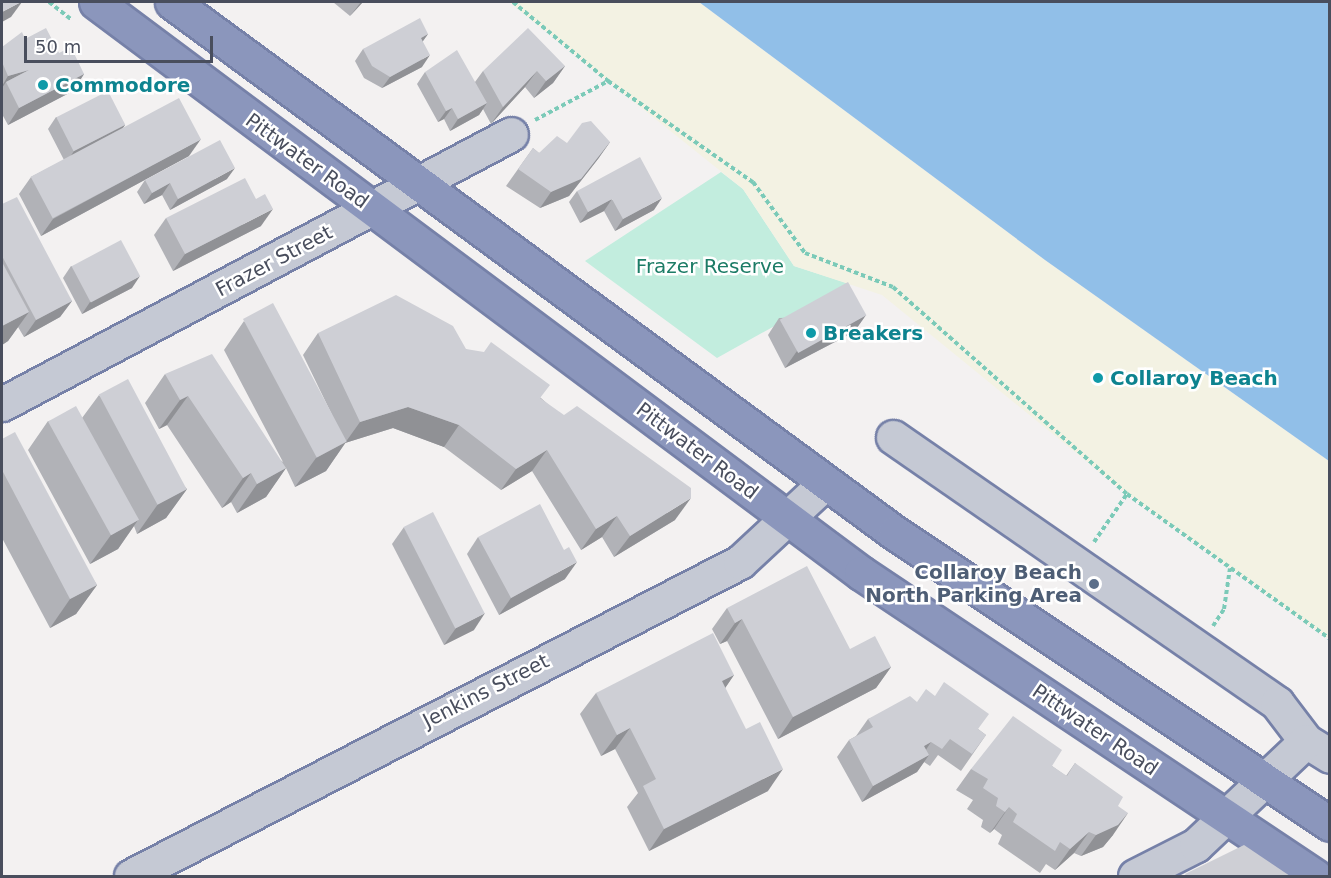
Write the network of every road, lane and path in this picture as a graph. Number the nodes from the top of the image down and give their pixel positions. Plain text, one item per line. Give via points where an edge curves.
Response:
1 (96, 2) edge
2 (172, 2) edge
3 (513, 2) edge
4 (608, 81) junction
5 (511, 134) joint
6 (419, 183) junction
7 (372, 208) junction
8 (2, 404) edge
9 (893, 437) dead end
10 (825, 483) junction
11 (1127, 494) junction
12 (790, 521) junction
13 (1081, 563) junction
14 (1230, 568) junction
15 (1329, 639) edge
16 (1198, 649) junction
17 (1318, 748) edge
18 (1264, 781) junction
19 (1227, 818) junction
20 (1329, 824) edge
21 (130, 876) edge
22 (1135, 876) edge
23 (1315, 876) edge

1 - 7 highway, Pittwater Road
2 - 6 highway
3 - 4 path
4 - 5 path
4 - 11 path via 753,182 806,253 892,287
5 - 6 street, Frazer Street
6 - 7 street, Frazer Street
6 - 10 highway
7 - 8 street, Frazer Street
7 - 12 highway, Pittwater Road
9 - 13 street
10 - 12 street, Jenkins Street
10 - 18 highway
11 - 13 path
11 - 14 path
12 - 19 highway, Pittwater Road
12 - 21 street, Jenkins Street via 741,562
13 - 16 street
14 - 15 path
14 - 16 path via 1224,609
16 - 17 street via 1277,703
17 - 18 street
18 - 19 street
18 - 20 highway
19 - 22 street via 1196,845
19 - 23 highway, Pittwater Road

